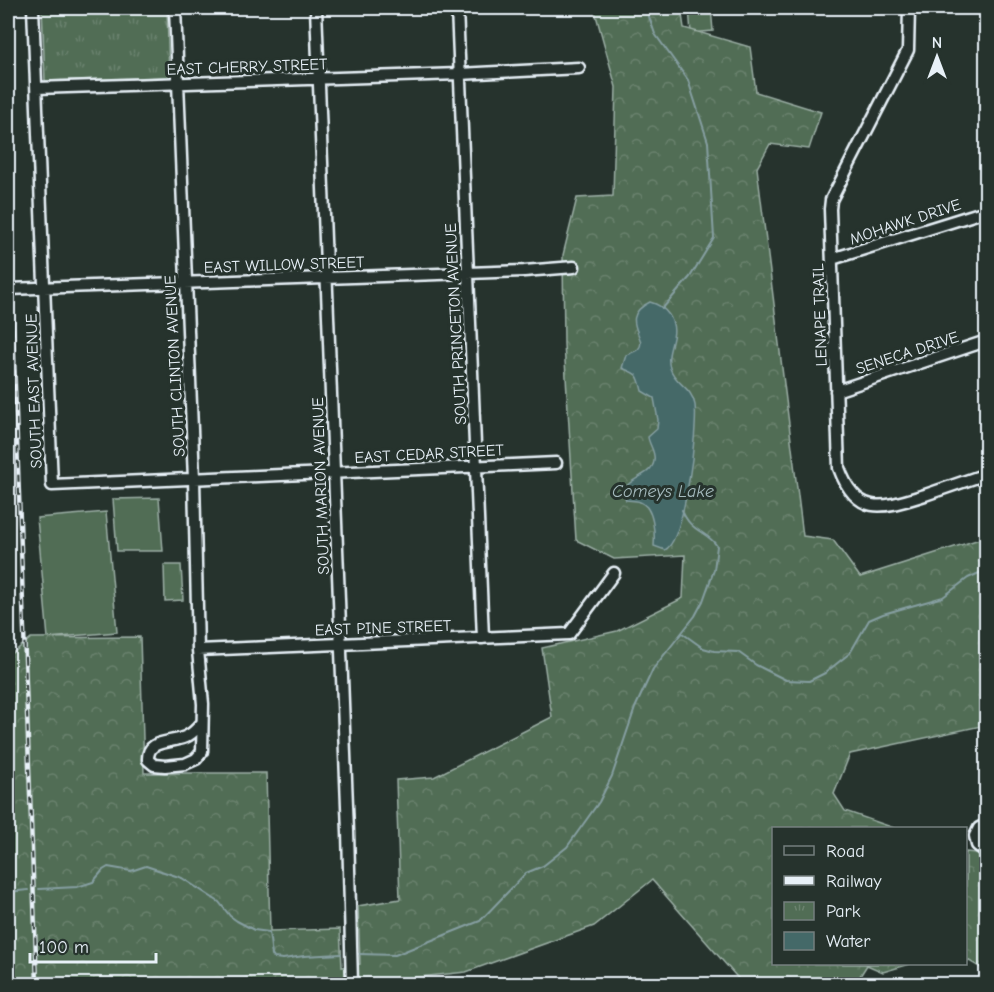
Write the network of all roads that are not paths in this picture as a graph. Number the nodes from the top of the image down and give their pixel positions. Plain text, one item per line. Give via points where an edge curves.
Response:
1 (33, 8) edge
2 (175, 8) edge
3 (316, 8) edge
4 (457, 8) edge
5 (909, 8) edge
6 (579, 68) dead end
7 (459, 74) junction
8 (318, 79) junction
9 (178, 83) junction
10 (37, 88) junction
11 (987, 211) edge
12 (832, 259) junction
13 (574, 267) dead end
14 (467, 273) junction
15 (326, 278) junction
16 (185, 283) junction
17 (44, 288) junction
18 (8, 289) edge
19 (987, 342) edge
20 (836, 391) junction
21 (556, 463) dead end
22 (476, 466) junction
23 (334, 473) junction
24 (987, 474) edge
25 (194, 479) junction
26 (52, 486) joint
27 (614, 573) dead end
28 (483, 638) junction
29 (341, 644) junction
30 (198, 650) junction
31 (202, 723) junction
32 (987, 825) edge
33 (987, 852) edge
34 (352, 984) edge

1 - 10 street, SOUTH EAST AVENUE
2 - 9 street, SOUTH CLINTON AVENUE
3 - 8 street, SOUTH MARION AVENUE
4 - 7 street, SOUTH PRINCETON AVENUE
5 - 12 street, LENAPE TRAIL via 908,50 831,200
6 - 7 street, EAST CHERRY STREET
7 - 8 street, EAST CHERRY STREET
7 - 14 street, SOUTH PRINCETON AVENUE
8 - 9 street, EAST CHERRY STREET
8 - 15 street, SOUTH MARION AVENUE
9 - 10 street, EAST CHERRY STREET
9 - 16 street, SOUTH CLINTON AVENUE
10 - 17 street, SOUTH EAST AVENUE
11 - 12 street, MOHAWK DRIVE
12 - 20 street, LENAPE TRAIL
13 - 14 street, EAST WILLOW STREET
14 - 15 street, EAST WILLOW STREET
14 - 22 street, SOUTH PRINCETON AVENUE
15 - 16 street, EAST WILLOW STREET
15 - 23 street, SOUTH MARION AVENUE
16 - 17 street, EAST WILLOW STREET
16 - 25 street, SOUTH CLINTON AVENUE
17 - 18 street, EAST WILLOW STREET
17 - 26 street, SOUTH EAST AVENUE
19 - 20 street, SENECA DRIVE
20 - 24 street, LENAPE TRAIL via 839,468 856,498 882,506
21 - 22 street, EAST CEDAR STREET
22 - 23 street, EAST CEDAR STREET
22 - 28 street, SOUTH PRINCETON AVENUE
23 - 25 street, EAST CEDAR STREET
23 - 29 street, SOUTH MARION AVENUE
25 - 26 street, EAST CEDAR STREET
25 - 30 street, SOUTH CLINTON AVENUE
27 - 28 street, EAST PINE STREET via 569,634
28 - 29 street, EAST PINE STREET
29 - 30 street, EAST PINE STREET
29 - 34 street, SOUTH MARION AVENUE
30 - 31 street, SOUTH CLINTON AVENUE
31 - 31 street, SOUTH CLINTON AVENUE via 202,752 195,759 165,766 148,760 151,746 193,733
32 - 33 street via 979,828 975,836 977,845

